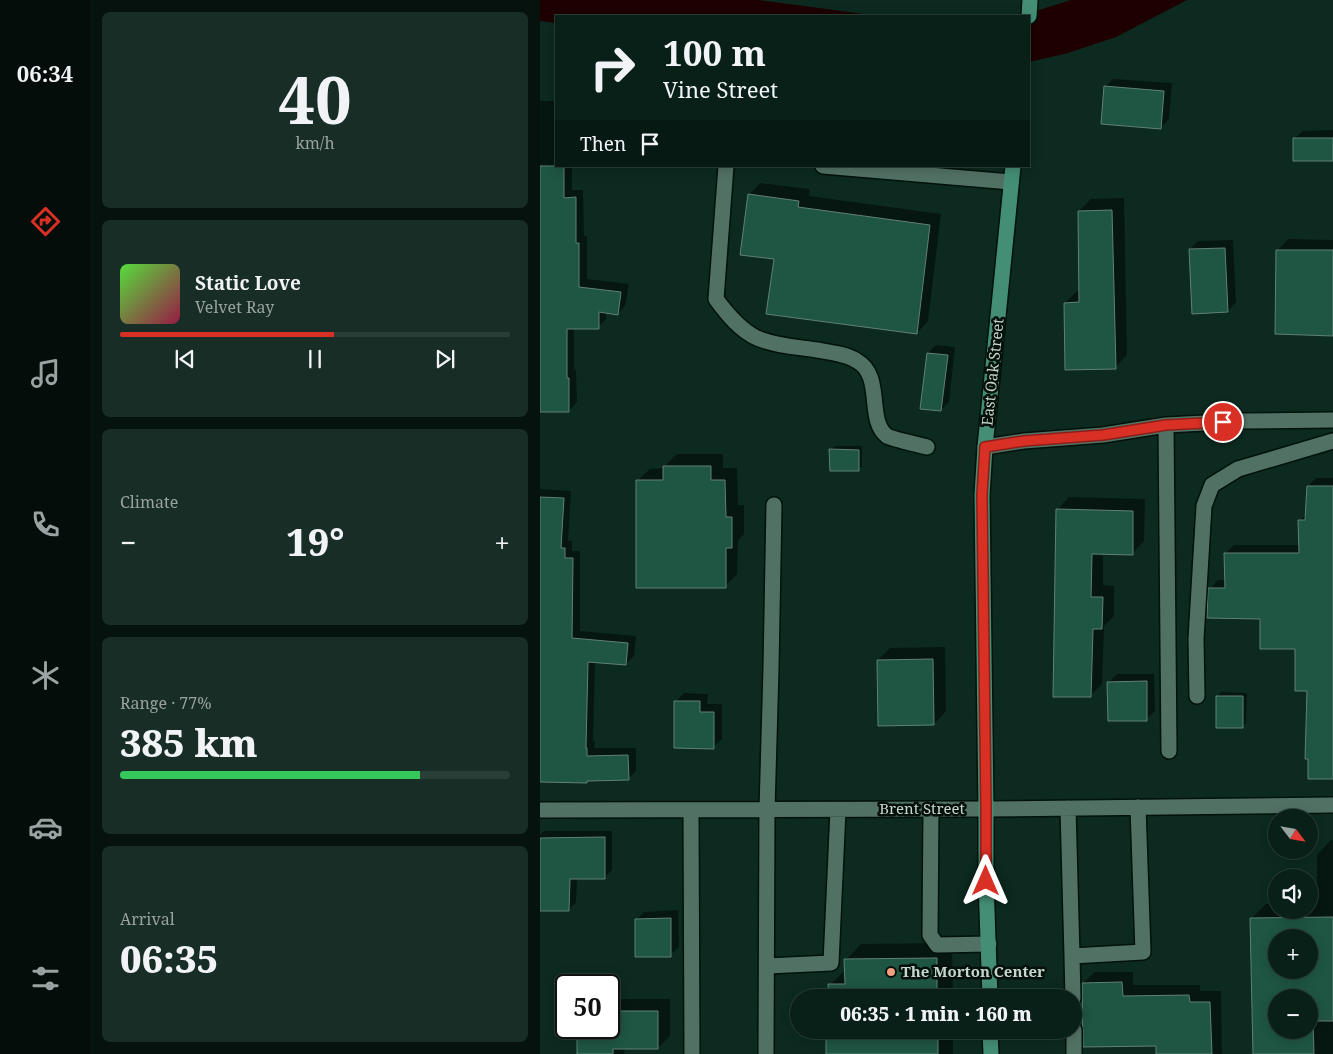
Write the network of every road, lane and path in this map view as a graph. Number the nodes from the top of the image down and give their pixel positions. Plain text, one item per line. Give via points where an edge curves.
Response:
1 (1030, 0) edge
2 (1029, 15) edge
3 (726, 167) edge
4 (835, 167) edge
5 (1012, 167) edge
6 (1011, 182) junction
7 (1333, 420) edge
8 (1166, 425) junction
9 (1333, 441) edge
10 (928, 447) dead end
11 (985, 447) junction
12 (774, 504) dead end
13 (1197, 696) dead end
14 (1169, 751) dead end
15 (1333, 805) edge
16 (1138, 807) junction
17 (1068, 808) junction
18 (931, 809) junction
19 (986, 809) junction
20 (540, 810) edge
21 (691, 810) junction
22 (767, 810) junction
23 (838, 810) junction
24 (988, 944) junction
25 (1072, 956) junction
26 (766, 966) junction
27 (990, 989) edge
28 (1073, 989) edge
29 (990, 1039) edge
30 (1074, 1039) edge
31 (692, 1054) edge
32 (766, 1054) edge
33 (990, 1054) edge
34 (1074, 1054) edge

1 - 2 main road
3 - 10 street via 716,299 745,331 757,338 832,352 856,360 865,367 871,379 882,429 888,436
4 - 6 street
5 - 6 main road, East Oak Street
6 - 11 main road, East Oak Street
7 - 8 street
8 - 11 street
8 - 14 street
9 - 13 street via 1238,469 1212,485 1204,506 1196,639
11 - 19 main road, East Oak Street via 982,495
12 - 22 street
15 - 16 street, Brent Street
16 - 17 street, Brent Street
16 - 25 street via 1143,952
17 - 19 street, Brent Street
17 - 25 street
18 - 19 street, Brent Street
18 - 23 street, Brent Street
18 - 24 street via 930,935 937,945
19 - 24 main road, East Oak Street
20 - 21 street, Brent Street
21 - 22 street, Brent Street
21 - 31 street
22 - 23 street, Brent Street
22 - 26 street
23 - 26 street via 831,964
24 - 27 main road, East Oak Street
25 - 28 street
26 - 32 street
29 - 33 main road
30 - 34 street

